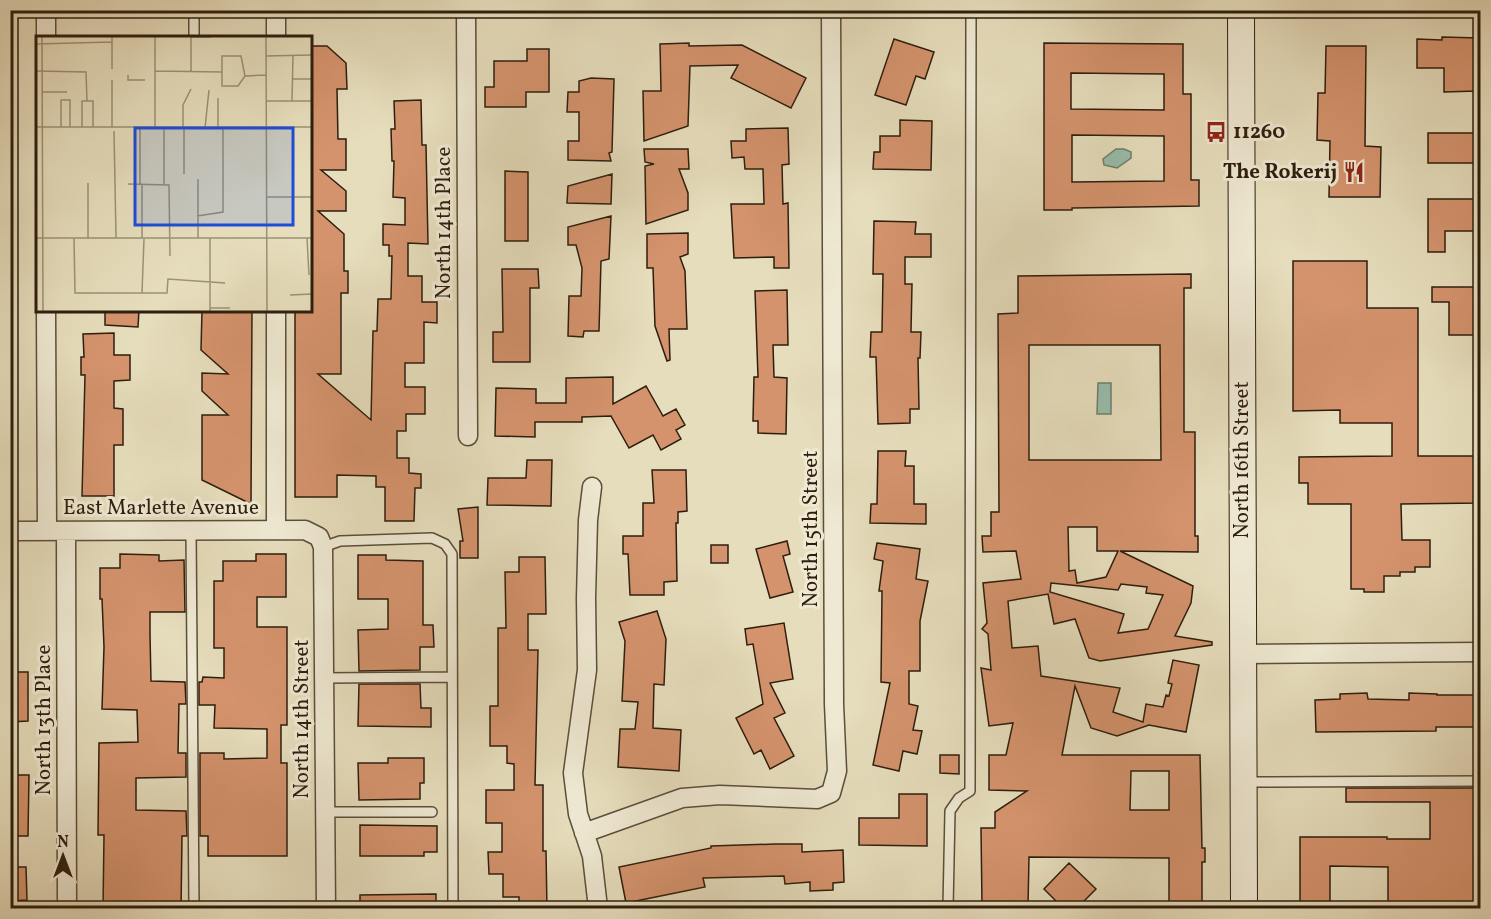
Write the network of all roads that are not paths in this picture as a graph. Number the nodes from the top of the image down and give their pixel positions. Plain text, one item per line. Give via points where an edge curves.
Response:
1 (46, 10) edge
2 (194, 10) edge
3 (276, 10) edge
4 (466, 10) edge
5 (831, 10) edge
6 (971, 10) edge
7 (1241, 10) edge
8 (46, 36) edge
9 (194, 36) edge
10 (276, 36) edge
11 (46, 312) edge
12 (276, 312) edge
13 (468, 436) dead end
14 (592, 488) dead end
15 (191, 530) junction
16 (276, 530) junction
17 (10, 531) edge
18 (47, 531) junction
19 (66, 531) junction
20 (318, 540) junction
21 (1480, 652) edge
22 (1243, 654) junction
23 (452, 677) junction
24 (324, 678) junction
25 (1480, 781) edge
26 (1243, 782) junction
27 (325, 812) junction
28 (432, 812) dead end
29 (584, 833) junction
30 (67, 909) edge
31 (194, 909) edge
32 (326, 909) edge
33 (453, 909) edge
34 (598, 909) edge
35 (948, 909) edge
36 (1244, 909) edge

1 - 8 street
2 - 9 lane
3 - 10 street
4 - 13 street, North 14th Place
5 - 29 street, North 15th Street via 837,771 831,793 817,799 720,795 682,798
6 - 35 lane via 970,791 959,798 950,812
7 - 22 main road, North 16th Street
11 - 18 street
12 - 16 street
14 - 29 street via 586,587 588,670 573,773
15 - 16 street, East Marlette Avenue
15 - 19 street, East Marlette Avenue
15 - 31 lane
16 - 20 street, East Marlette Avenue via 305,530
17 - 18 street, East Marlette Avenue
18 - 19 street, East Marlette Avenue
19 - 30 street, North 13th Place
20 - 23 lane via 432,538 445,544 452,554
20 - 24 street, North 14th Street
21 - 22 street
22 - 26 main road, North 16th Street
23 - 24 lane
23 - 33 lane
24 - 27 street, North 14th Street
25 - 26 lane
26 - 36 main road, North 16th Street
27 - 28 lane
27 - 32 street, North 14th Street
29 - 34 street via 592,856

